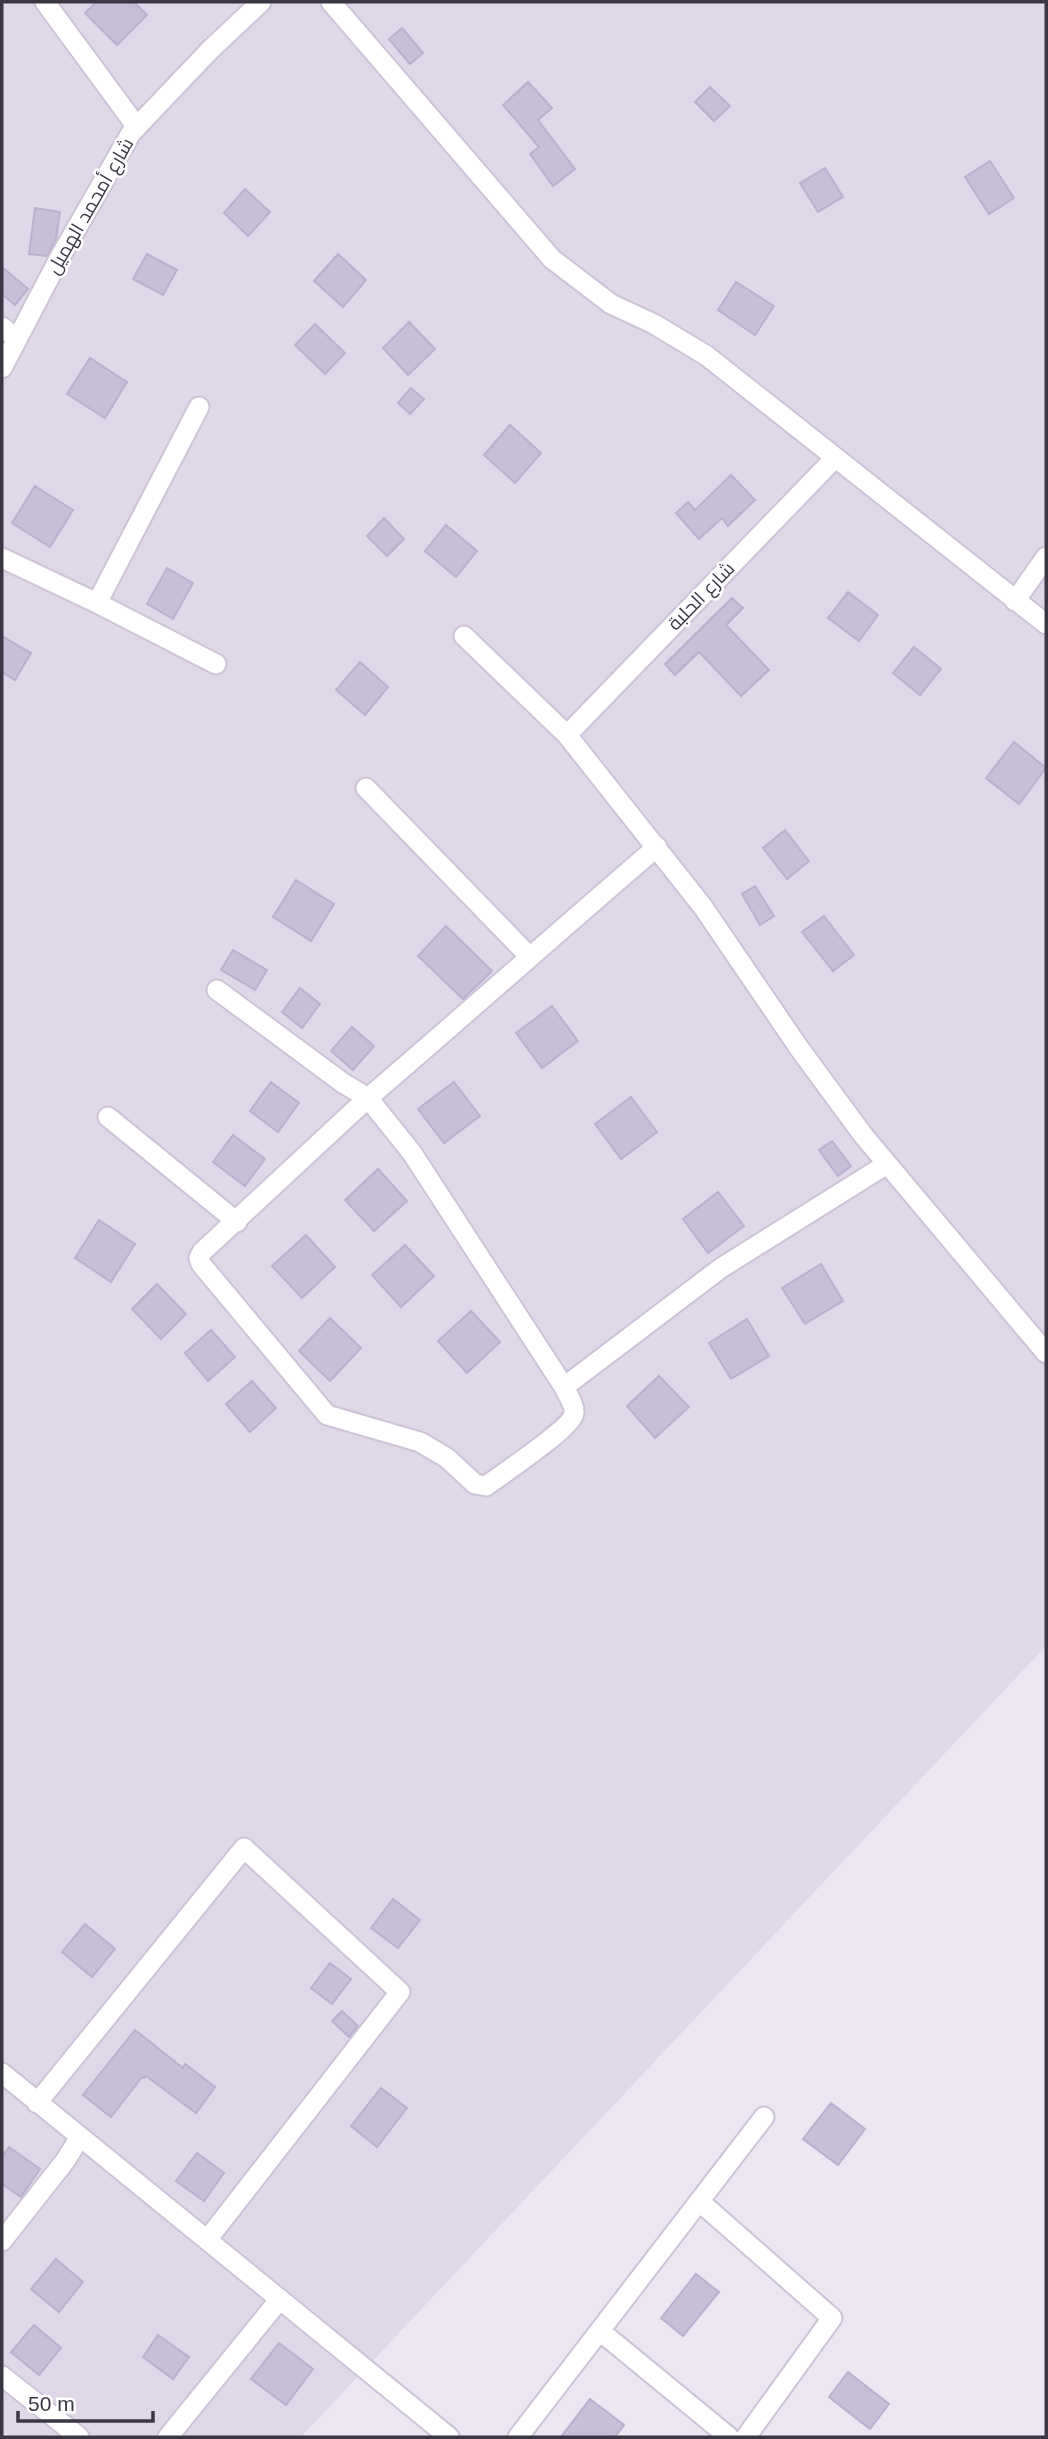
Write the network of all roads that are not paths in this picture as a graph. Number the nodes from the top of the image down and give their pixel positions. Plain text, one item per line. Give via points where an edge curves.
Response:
1 (45, 2) edge
2 (261, 2) edge
3 (331, 2) edge
4 (137, 127) junction
5 (9, 332) edge
6 (2, 368) edge
7 (200, 407) dead end
8 (835, 458) junction
9 (1046, 557) edge
10 (2, 558) edge
11 (1016, 601) junction
12 (97, 603) junction
13 (1046, 624) edge
14 (464, 636) dead end
15 (216, 664) dead end
16 (567, 735) junction
17 (366, 788) dead end
18 (657, 848) junction
19 (530, 957) junction
20 (217, 990) dead end
21 (368, 1098) junction
22 (108, 1117) dead end
23 (887, 1164) junction
24 (237, 1222) junction
25 (1046, 1353) edge
26 (564, 1387) junction
27 (2, 2073) edge
28 (37, 2103) junction
29 (764, 2117) dead end
30 (80, 2137) junction
31 (699, 2201) junction
32 (207, 2240) junction
33 (2, 2241) edge
34 (280, 2299) junction
35 (600, 2331) junction
36 (2, 2376) edge
37 (79, 2437) edge
38 (168, 2437) edge
39 (449, 2437) edge
40 (518, 2437) edge
41 (729, 2437) edge
42 (746, 2437) edge

1 - 4 street
2 - 4 street, شارع أمحمد الهميل
3 - 8 street via 552,259 611,304 707,356
4 - 5 street, شارع أمحمد الهميل
5 - 6 street, شارع أمحمد الهميل
7 - 12 street
8 - 11 street
8 - 16 street, شارع الحلبة
9 - 11 street
10 - 12 street
11 - 13 street
12 - 15 street
14 - 16 street
16 - 18 street
17 - 19 street
18 - 19 street
18 - 23 street
19 - 21 street
20 - 21 street
21 - 24 street
21 - 26 street via 412,1153
22 - 24 street
23 - 25 street
23 - 26 street via 721,1269
24 - 26 street via 202,1252 201,1264 327,1415 420,1442 447,1458 475,1484 486,1486 572,1419 575,1411
27 - 28 street
28 - 30 street
28 - 32 street via 243,1848 400,1992
29 - 31 street
30 - 32 street
30 - 33 street
31 - 35 street
31 - 42 street via 832,2318
32 - 34 street
34 - 38 street
34 - 39 street
35 - 40 street
35 - 41 street
36 - 37 street

